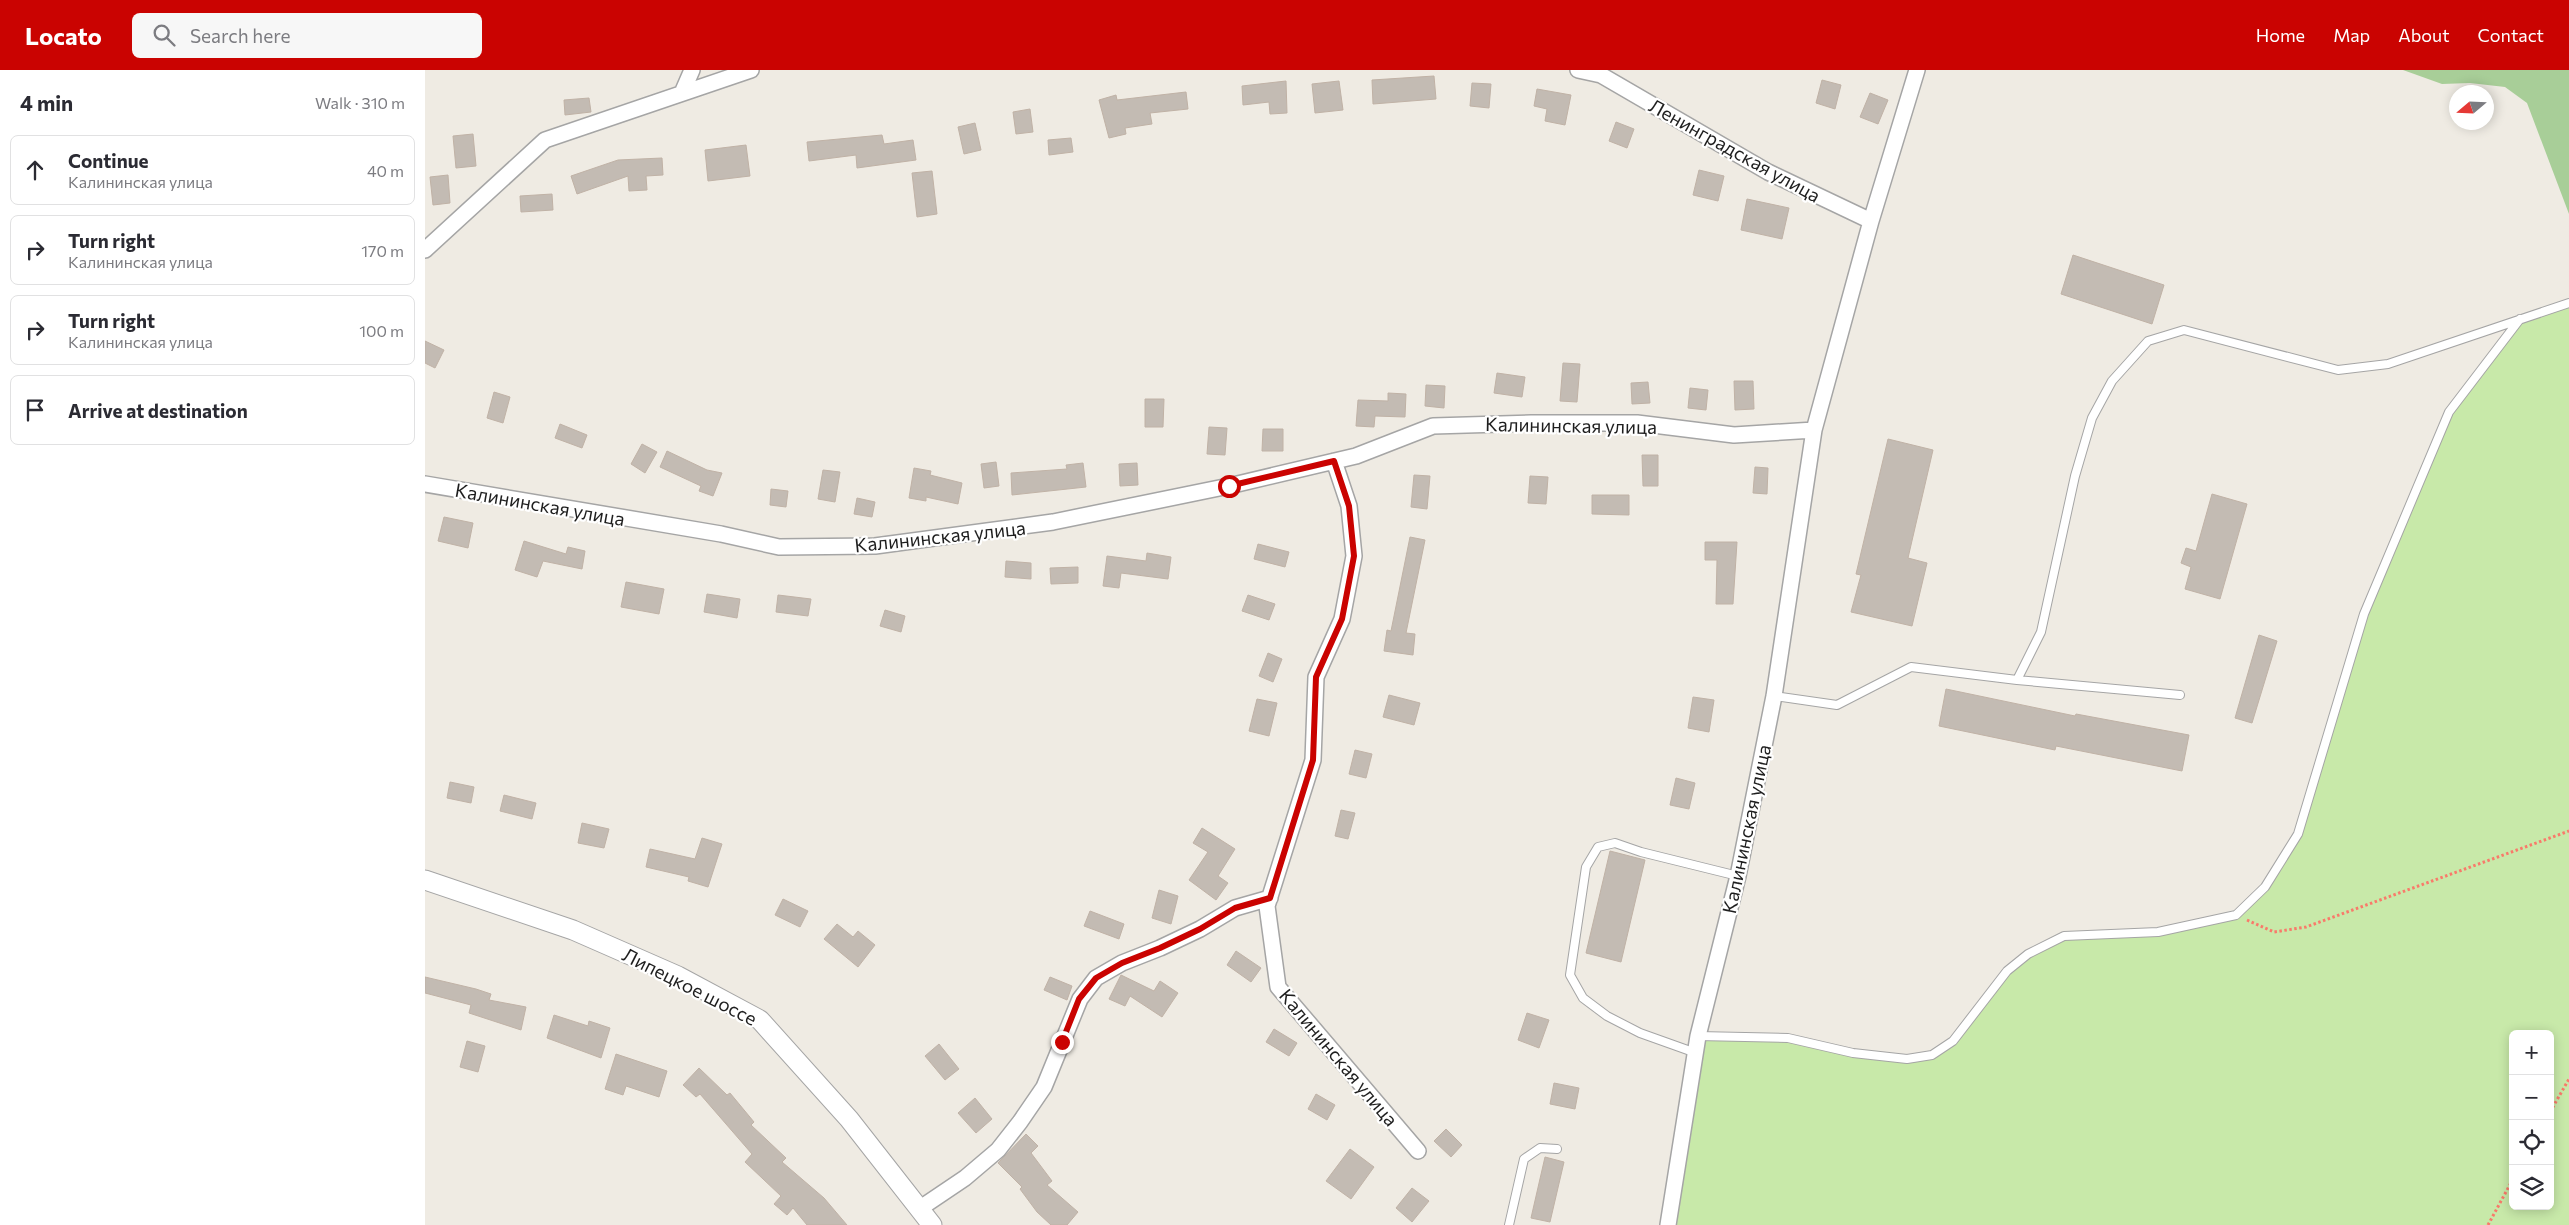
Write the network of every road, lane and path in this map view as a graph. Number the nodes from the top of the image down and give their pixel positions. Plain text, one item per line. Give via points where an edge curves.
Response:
1 (692, 70) edge
2 (751, 70) edge
3 (1578, 70) edge
4 (1917, 70) edge
5 (1601, 72) edge
6 (682, 93) junction
7 (1871, 221) junction
8 (425, 250) edge
9 (2569, 303) edge
10 (2521, 319) junction
11 (1814, 430) junction
12 (1334, 461) junction
13 (425, 484) edge
14 (2017, 680) junction
15 (2180, 695) dead end
16 (1774, 696) junction
17 (2569, 831) edge
18 (1738, 876) junction
19 (425, 880) edge
20 (1270, 898) junction
21 (2236, 916) junction
22 (1697, 1036) junction
23 (1696, 1052) junction
24 (2569, 1079) edge
25 (2554, 1105) edge
26 (1557, 1149) dead end
27 (1418, 1151) dead end
28 (2509, 1186) edge
29 (919, 1209) junction
30 (932, 1225) edge
31 (1509, 1225) edge
32 (1668, 1225) edge
33 (2487, 1225) edge

1 - 6 street
2 - 6 street
3 - 5 street, Ленинградская улица
4 - 7 street, Калининская улица
5 - 7 street, Ленинградская улица via 1768,172
6 - 8 street via 545,140
7 - 11 street, Калининская улица
9 - 10 lane
10 - 14 lane via 2388,364 2338,370 2184,330 2148,341 2112,381 2091,418 2041,632
10 - 21 lane via 2449,412 2364,614 2298,834 2265,886
11 - 12 street, Калининская улица via 1734,435 1637,423 1531,422 1433,426 1356,456
11 - 16 street, Калининская улица
12 - 13 street, Калининская улица via 1053,522 875,546 779,547 721,534
12 - 20 street, Калининская улица via 1349,506 1354,556 1342,619 1316,677 1313,760
14 - 15 lane
14 - 16 lane via 1911,668 1837,705
16 - 18 street, Калининская улица
17 - 21 path via 2307,928 2275,932
18 - 22 street, Калининская улица
18 - 23 lane via 1615,843 1598,847 1586,867 1570,975 1583,998 1607,1016 1640,1033
19 - 29 street, Липецкое шоссе via 573,930 678,976 760,1020 849,1119
20 - 27 street, Калининская улица via 1267,906 1278,987
20 - 29 street via 1235,908 1200,929 1096,978 1079,999 1044,1087 1020,1122 998,1150 965,1178
21 - 22 lane via 2159,932 2064,936 2028,954 2007,971 1953,1042 1933,1055 1907,1059 1853,1054 1788,1038
22 - 23 street, Калининская улица
23 - 32 street, Калининская улица
24 - 25 path
26 - 31 lane via 1540,1148 1524,1159
28 - 33 path
29 - 30 street, Липецкое шоссе

